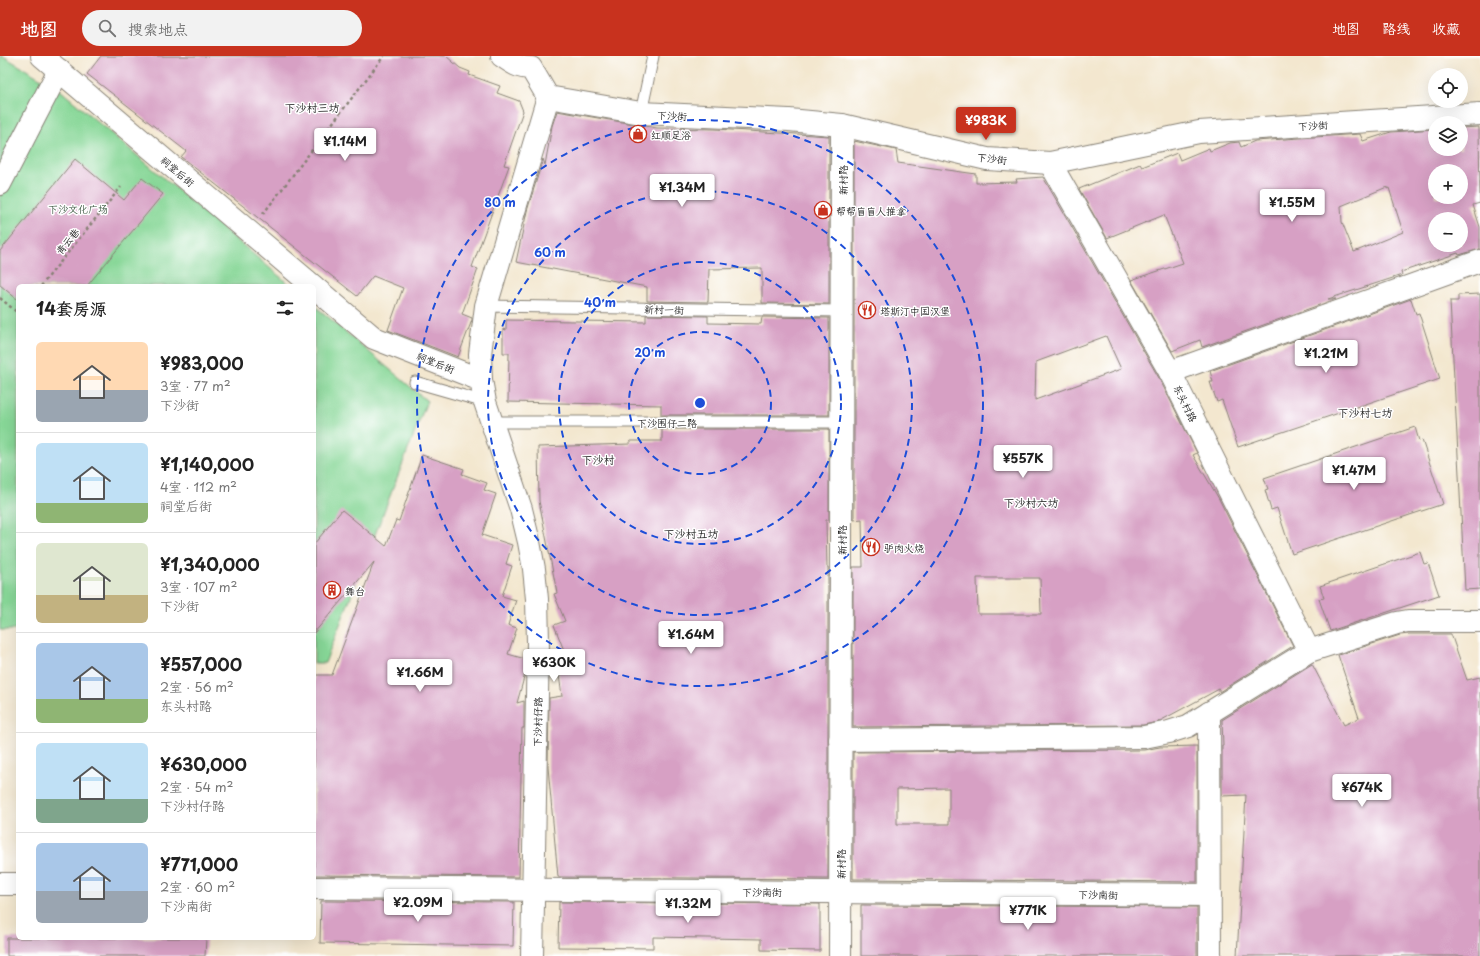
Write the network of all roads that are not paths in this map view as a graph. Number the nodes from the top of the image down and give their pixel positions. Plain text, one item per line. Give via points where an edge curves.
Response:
1 (42, 56) edge
2 (502, 56) edge
3 (653, 56) edge
4 (535, 62) edge
5 (59, 70) junction
6 (548, 96) junction
7 (641, 113) junction
8 (1480, 114) edge
9 (842, 125) junction
10 (1050, 162) junction
11 (0, 184) edge
12 (1480, 261) edge
13 (312, 284) edge
14 (316, 288) edge
15 (486, 306) junction
16 (842, 311) junction
17 (1170, 372) junction
18 (481, 380) junction
19 (415, 382) dead end
20 (489, 412) junction
21 (841, 422) junction
22 (1480, 621) edge
23 (1309, 651) junction
24 (1209, 713) junction
25 (840, 740) junction
26 (0, 884) edge
27 (16, 884) edge
28 (316, 888) edge
29 (534, 891) junction
30 (840, 892) junction
31 (1210, 895) junction
32 (532, 956) edge
33 (840, 956) edge
34 (1210, 956) edge

1 - 5 street, 祠堂后街
2 - 4 street via 523,68
3 - 7 lane
4 - 6 street
5 - 11 street
5 - 13 street, 祠堂后街
6 - 7 street, 下沙街
6 - 15 street, 下沙村仔路
7 - 9 street, 下沙街
8 - 10 street, 下沙街 via 1200,132
9 - 10 street, 下沙街 via 987,159
9 - 16 street, 新村路
10 - 17 street, 东头村路
12 - 17 street
14 - 18 street, 祠堂后街 via 374,338
15 - 16 lane, 新村一街
15 - 18 street, 下沙村仔路 via 480,354
16 - 21 street, 新村路
17 - 23 street, 东头村路
18 - 20 street, 下沙村仔路
19 - 20 lane, 下沙围仔二路
20 - 21 lane, 下沙围仔二路
20 - 29 street, 下沙村仔路 via 521,509 534,569 537,599
21 - 25 street, 新村路
22 - 23 street via 1408,621
23 - 24 street
24 - 25 street via 1188,726 1144,737
24 - 31 street
25 - 30 street, 新村路
26 - 27 street
28 - 29 street, 下沙南街
29 - 30 street, 下沙南街
29 - 32 street, 下沙村仔路
30 - 31 street, 下沙南街
30 - 33 street, 新村路
31 - 34 street

